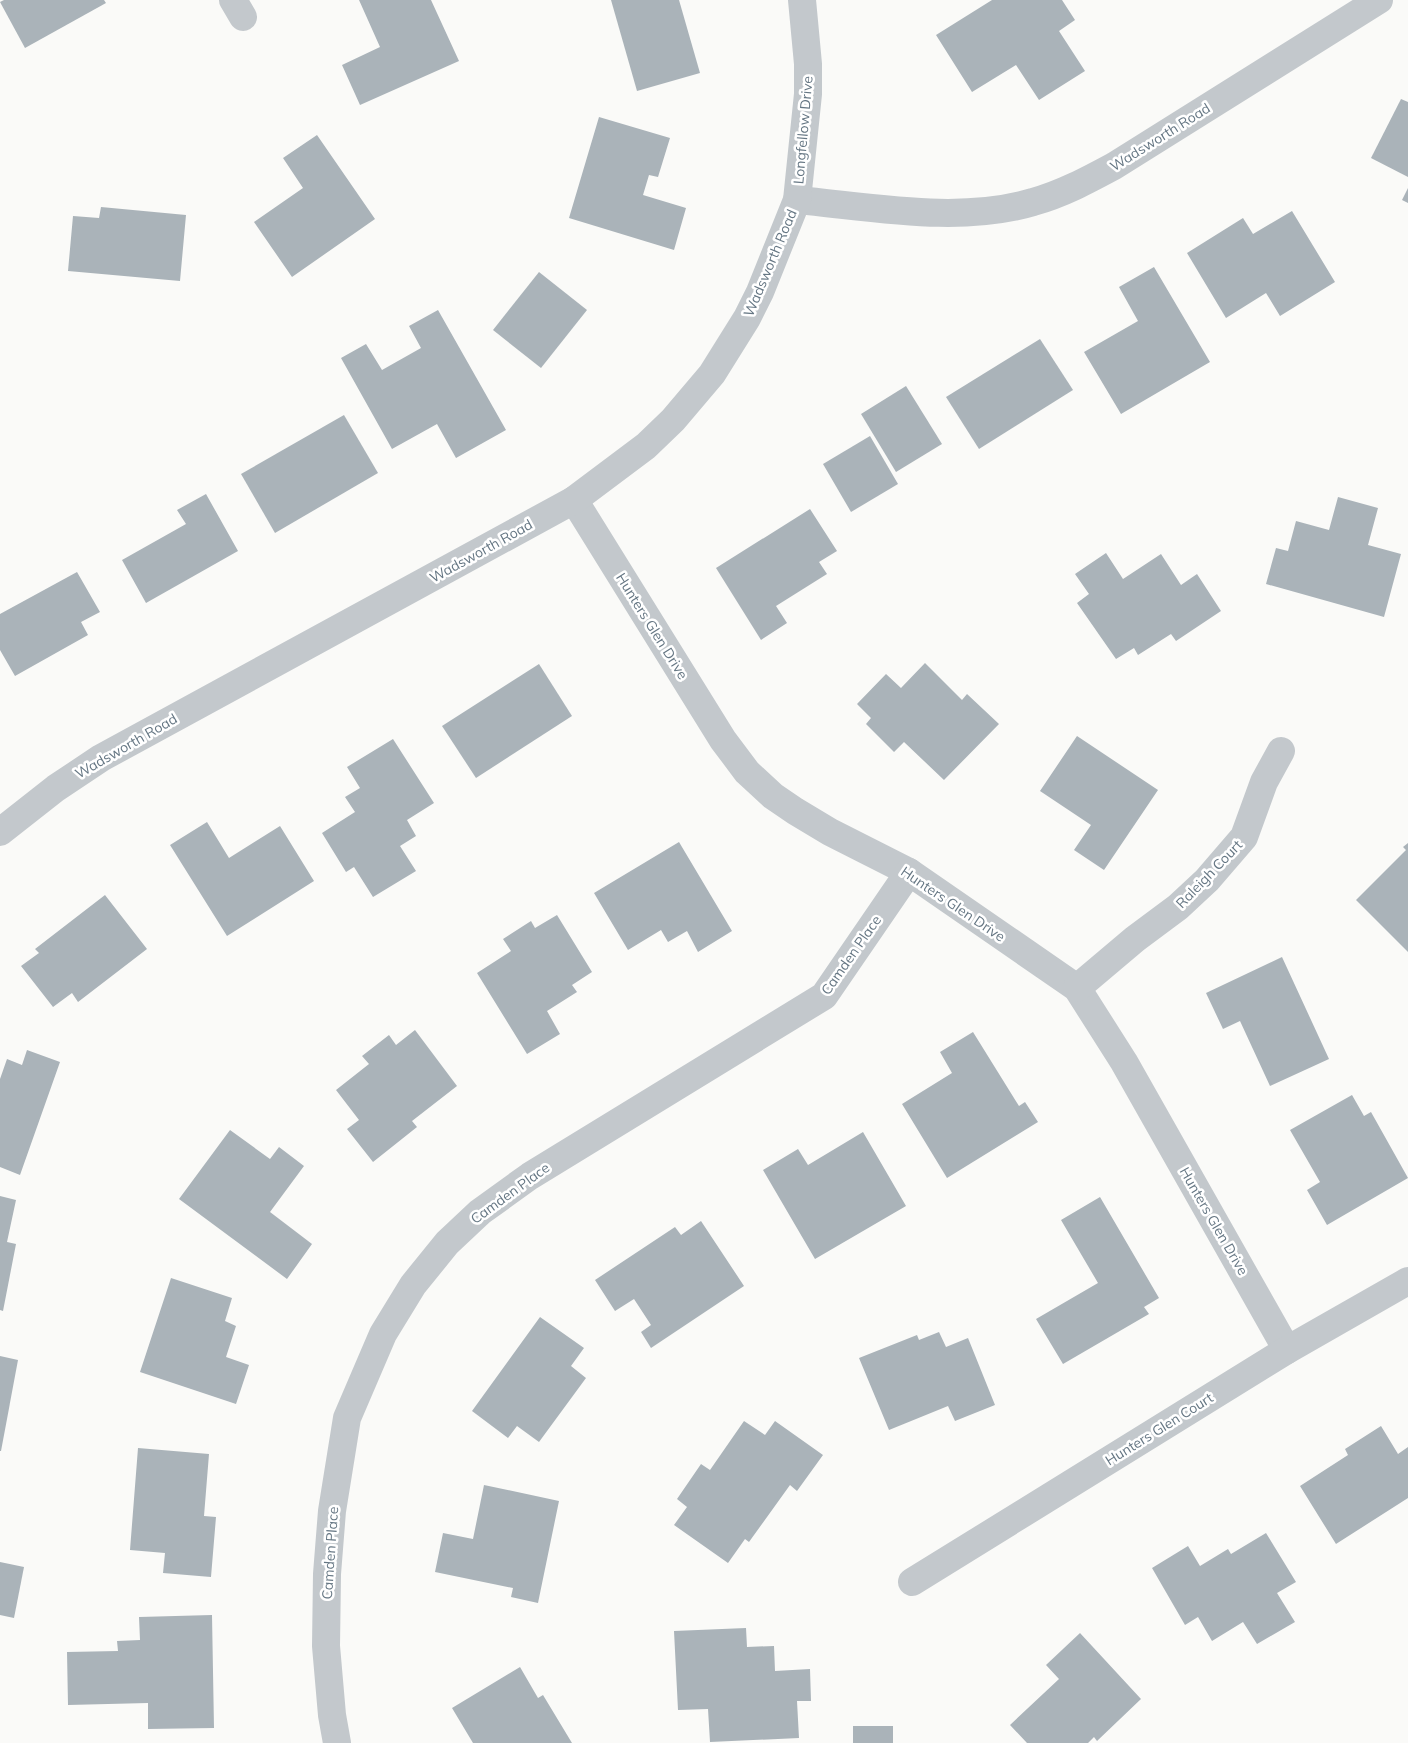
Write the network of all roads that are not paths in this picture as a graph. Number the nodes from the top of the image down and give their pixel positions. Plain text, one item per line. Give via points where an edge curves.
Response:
1 (802, 0) edge
2 (1379, 0) edge
3 (797, 200) junction
4 (574, 500) junction
5 (1281, 750) dead end
6 (0, 832) edge
7 (908, 872) junction
8 (1077, 988) junction
9 (1408, 1281) edge
10 (1287, 1350) junction
11 (912, 1582) dead end
12 (337, 1743) edge

1 - 3 street, Longfellow Drive via 808,94
2 - 3 street, Wadsworth Road via 1114,166 1077,186 1033,202 986,211 942,213
3 - 4 street, Wadsworth Road via 760,292 712,374 646,446
4 - 6 street, Wadsworth Road via 101,758
4 - 7 street, Hunters Glen Drive via 723,740 747,772 794,811
5 - 8 street, Raleigh Court via 1264,782 1244,837 1207,880 1178,907
7 - 8 street, Hunters Glen Drive
7 - 12 street, Camden Place via 824,996 530,1176 480,1212 447,1243 413,1285 383,1334 347,1418 332,1511 327,1574 326,1646
8 - 10 street, Hunters Glen Drive via 1124,1062
9 - 10 street, Hunters Glen Court
10 - 11 street, Hunters Glen Court

